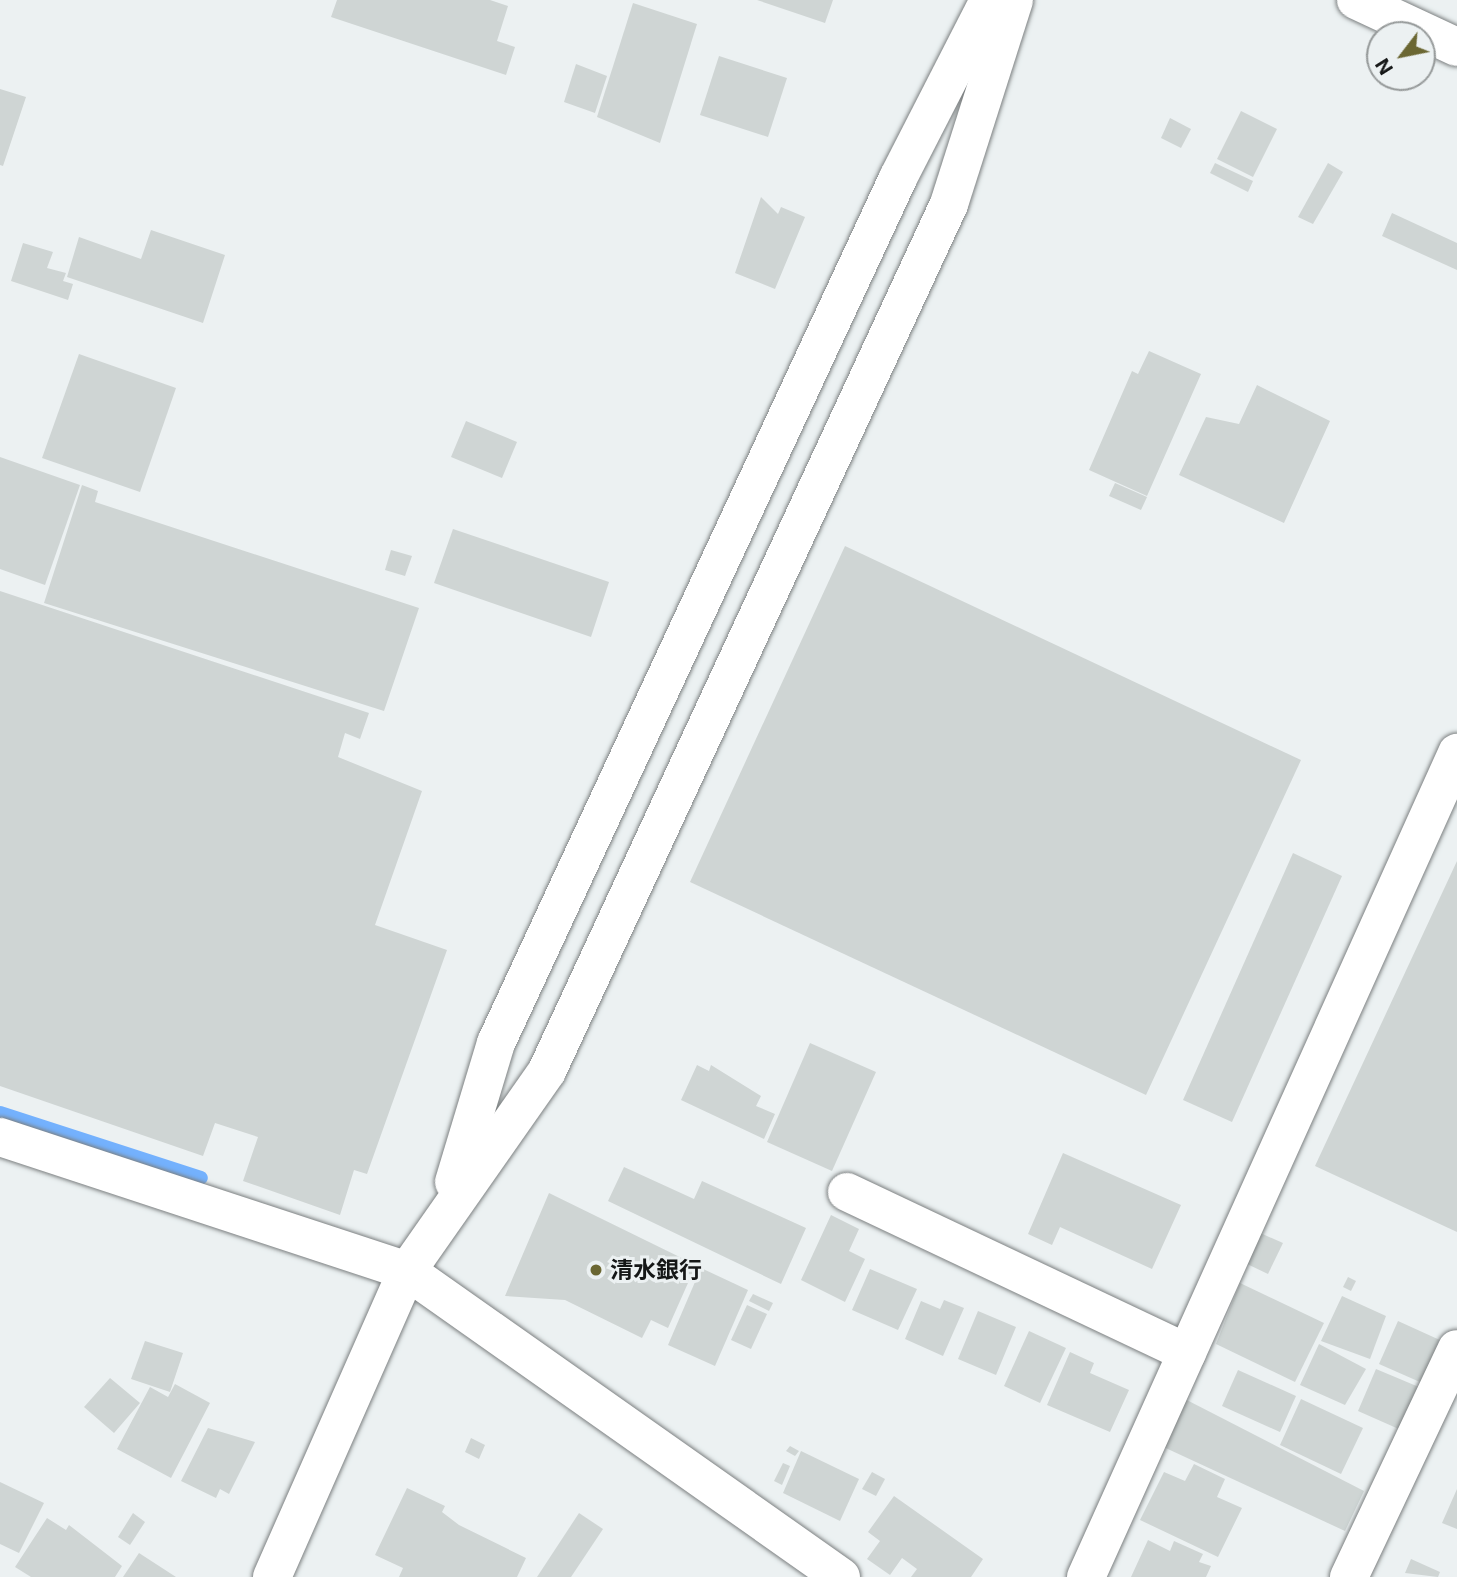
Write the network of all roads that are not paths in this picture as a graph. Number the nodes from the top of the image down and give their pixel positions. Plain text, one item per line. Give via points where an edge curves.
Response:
1 (989, 0) edge
2 (1014, 0) edge
3 (1356, 0) edge
4 (1457, 47) edge
5 (1457, 753) edge
6 (0, 1137) edge
7 (847, 1192) dead end
8 (446, 1208) junction
9 (407, 1271) junction
10 (1457, 1349) edge
11 (1187, 1353) junction
12 (272, 1577) edge
13 (841, 1577) edge
14 (1086, 1577) edge
15 (1349, 1577) edge

1 - 8 street via 898,178 496,1043
2 - 8 street via 948,204 547,1071
3 - 4 street
5 - 11 street
6 - 9 street
7 - 11 street
8 - 9 street
9 - 12 street
9 - 13 street
10 - 15 street
11 - 14 street

